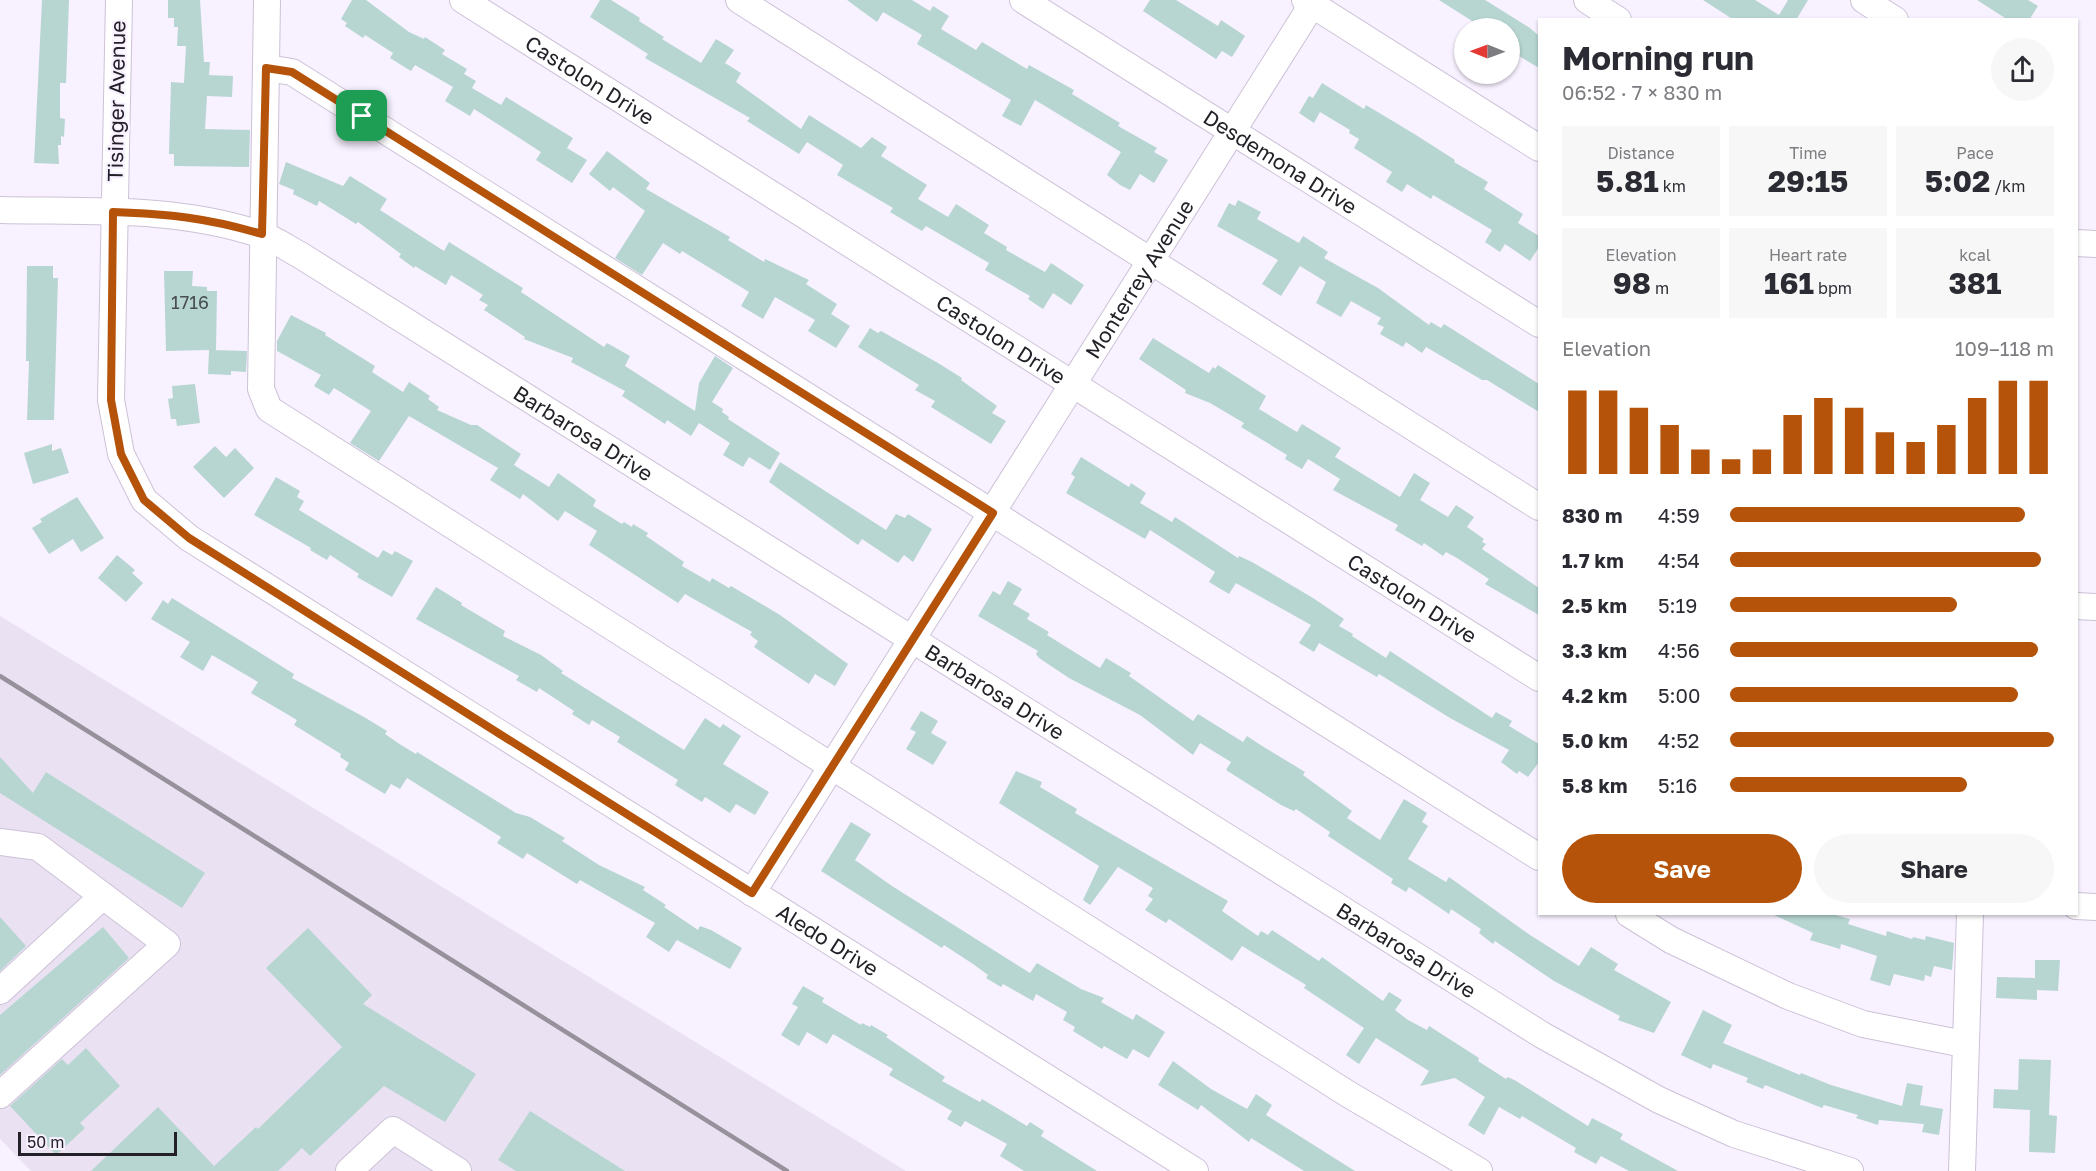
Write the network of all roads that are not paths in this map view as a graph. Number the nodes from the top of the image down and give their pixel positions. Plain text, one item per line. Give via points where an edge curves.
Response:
1 (119, 0) edge
2 (267, 0) edge
3 (463, 0) edge
4 (740, 0) edge
5 (1023, 0) edge
6 (1587, 0) edge
7 (1864, 0) edge
8 (1311, 2) edge
9 (1615, 18) edge
10 (1892, 18) edge
11 (266, 68) junction
12 (1233, 131) junction
13 (1538, 147) edge
14 (0, 210) edge
15 (113, 212) junction
16 (262, 234) junction
17 (2078, 243) edge
18 (2096, 244) edge
19 (1151, 261) junction
20 (1538, 323) edge
21 (1074, 383) junction
22 (121, 454) joint
23 (1538, 506) edge
24 (993, 513) junction
25 (2078, 606) edge
26 (2096, 608) edge
27 (914, 638) junction
28 (1538, 677) edge
29 (831, 768) junction
30 (0, 842) edge
31 (1538, 856) edge
32 (752, 893) junction
33 (103, 896) junction
34 (2078, 906) edge
35 (2096, 907) edge
36 (1631, 915) edge
37 (1970, 915) edge
38 (0, 991) edge
39 (1964, 1044) junction
40 (0, 1095) edge
41 (349, 1171) edge
42 (458, 1171) edge
43 (1195, 1171) edge
44 (1479, 1171) edge
45 (1850, 1171) edge
46 (1962, 1171) edge

1 - 15 street, Tisinger Avenue
2 - 11 street
3 - 21 street, Castolon Drive
4 - 19 street
5 - 12 street, Desdemona Drive
6 - 9 street
7 - 10 street
8 - 12 street, Monterrey Avenue
8 - 13 street
11 - 16 street
11 - 24 street via 292,72
12 - 19 street, Monterrey Avenue
12 - 20 street, Desdemona Drive
14 - 15 street, Barbarosa Drive
15 - 16 street, Barbarosa Drive via 175,214
15 - 22 street, Tisinger Avenue via 111,400
16 - 27 street, Barbarosa Drive
16 - 29 street via 261,388 269,410
17 - 18 street
19 - 21 street, Monterrey Avenue
19 - 23 street
21 - 24 street, Monterrey Avenue
21 - 28 street, Castolon Drive
22 - 32 street, Aledo Drive via 144,500 189,538
24 - 27 street, Monterrey Avenue
24 - 31 street
25 - 26 street
27 - 29 street, Monterrey Avenue
27 - 45 street, Barbarosa Drive via 1542,1035 1659,1100 1734,1134
29 - 32 street, Monterrey Avenue
29 - 44 street via 1348,1094
30 - 33 street via 38,847
32 - 43 street, Aledo Drive
33 - 38 street
33 - 40 street via 167,944
34 - 35 street
36 - 39 street via 1671,940 1788,996 1863,1024
37 - 39 street
39 - 46 street
41 - 42 street via 393,1130

